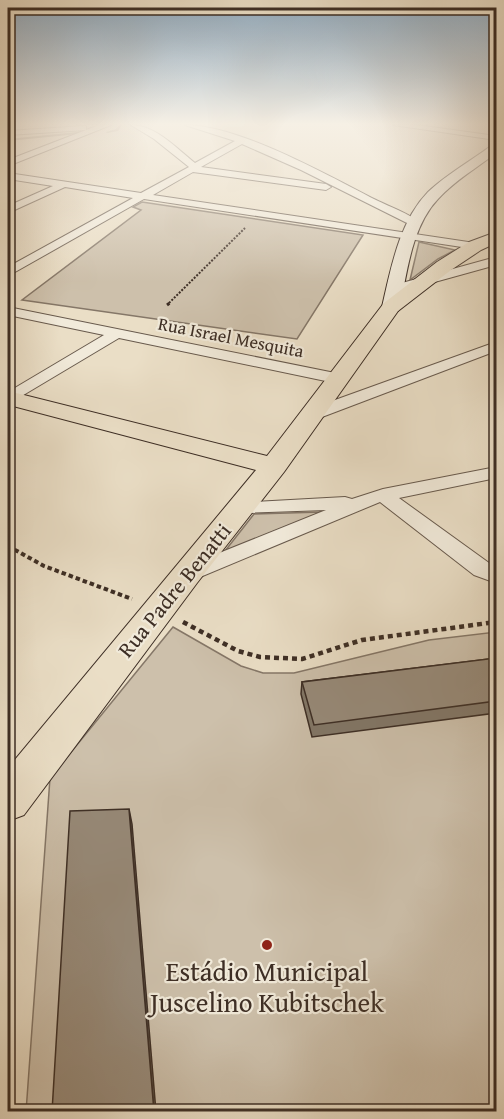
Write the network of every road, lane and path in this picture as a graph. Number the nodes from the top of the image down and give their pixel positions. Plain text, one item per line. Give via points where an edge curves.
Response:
1 (15, 177) edge
2 (177, 177) edge
3 (260, 177) edge
4 (319, 177) edge
5 (456, 177) edge
6 (62, 185) junction
7 (345, 189) junction
8 (141, 197) junction
9 (8, 210) edge
10 (260, 215) junction
11 (413, 230) junction
12 (488, 243) edge
13 (496, 261) edge
14 (8, 272) edge
15 (420, 284) junction
16 (393, 298) junction
17 (167, 305) dead end
18 (8, 311) edge
19 (115, 334) junction
20 (496, 346) edge
21 (340, 379) junction
22 (8, 398) edge
23 (316, 413) junction
24 (274, 466) junction
25 (496, 473) edge
26 (383, 495) junction
27 (361, 502) junction
28 (242, 507) junction
29 (8, 546) edge
30 (185, 575) junction
31 (496, 576) edge
32 (158, 609) junction
33 (496, 622) edge
34 (8, 801) edge

1 - 6 street
2 - 8 street
3 - 7 street
4 - 7 street
5 - 11 street via 422,210
6 - 8 street
6 - 9 street
7 - 11 street
8 - 10 street
8 - 14 street
10 - 11 street
10 - 17 path
11 - 12 street
11 - 16 street
12 - 15 main road, Rua Padre Benatti
13 - 15 street
15 - 16 main road, Rua Padre Benatti
16 - 21 main road, Rua Padre Benatti
18 - 19 street, Rua Israel Mesquita
19 - 21 street, Rua Israel Mesquita
19 - 22 street
20 - 23 street
21 - 23 main road, Rua Padre Benatti
22 - 24 main road
23 - 24 main road, Rua Padre Benatti
24 - 28 main road, Rua Padre Benatti
25 - 26 street
26 - 27 street
26 - 31 street via 482,570
27 - 28 street
27 - 30 street
28 - 30 main road, Rua Padre Benatti
29 - 32 path via 44,566
30 - 32 main road, Rua Padre Benatti
32 - 33 path via 238,651 260,657 302,659 362,640
32 - 34 main road, Rua Padre Benatti

